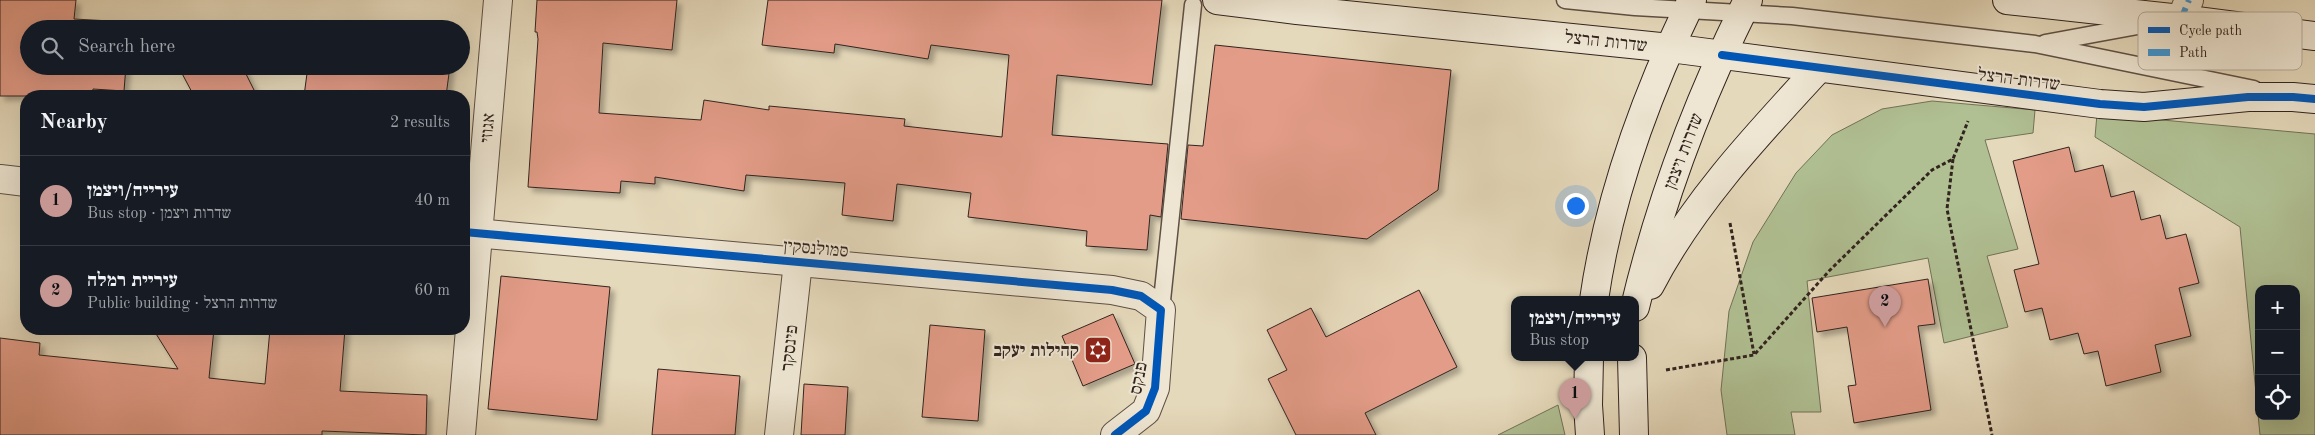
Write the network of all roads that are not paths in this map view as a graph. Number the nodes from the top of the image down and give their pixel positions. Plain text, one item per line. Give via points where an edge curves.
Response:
1 (498, 0) edge
2 (1565, 0) edge
3 (2007, 0) edge
4 (1205, 2) edge
5 (1689, 5) edge
6 (1745, 6) edge
7 (2185, 9) edge
8 (2172, 12) edge
9 (2199, 12) edge
10 (2138, 20) edge
11 (2302, 33) edge
12 (2315, 36) edge
13 (2035, 44) junction
14 (1670, 48) junction
15 (1722, 55) junction
16 (2138, 65) edge
17 (1818, 68) junction
18 (2165, 70) edge
19 (2304, 98) edge
20 (0, 179) edge
21 (20, 181) edge
22 (471, 233) edge
23 (470, 253) edge
24 (798, 262) junction
25 (1595, 296) edge
26 (1638, 296) edge
27 (1639, 306) edge
28 (1161, 310) junction
29 (466, 335) edge
30 (1589, 361) edge
31 (1632, 361) edge
32 (461, 435) edge
33 (779, 435) edge
34 (1115, 435) edge
35 (1590, 435) edge
36 (1634, 435) edge

1 - 22 street, אגוזי
2 - 5 lane, שדרות הרצל
3 - 7 street, שדרות הרצל
4 - 14 street, שדרות הרצל
4 - 28 lane
5 - 6 lane, שדרות הרצל
5 - 14 street
6 - 13 lane, שדרות הרצל via 1792,16
6 - 15 street, שדרות ויצמן
7 - 8 lane, שדרות הרצל
7 - 9 street, שדרות הרצל
10 - 13 lane, שדרות הרצל
11 - 12 street, שדרות הרצל
13 - 16 lane, שדרות הרצל
14 - 15 street, שדרות הרצל
14 - 25 street via 1628,154 1601,254
15 - 17 street, שדרות הרצל
15 - 26 street, שדרות ויצמן via 1661,209
17 - 19 street, שדרות הרצל via 2144,107 2248,98
17 - 27 street via 1722,178 1686,226
18 - 19 lane, שדרות הרצל
20 - 21 street
22 - 23 street, אגוזי
22 - 24 street, סמולנסקין
24 - 28 street, סמולנסקין via 1112,290 1141,296
24 - 33 street, פינסקר
28 - 34 street, פנקס via 1155,388 1146,411
29 - 32 street, אגוזי
30 - 35 street
31 - 36 street

